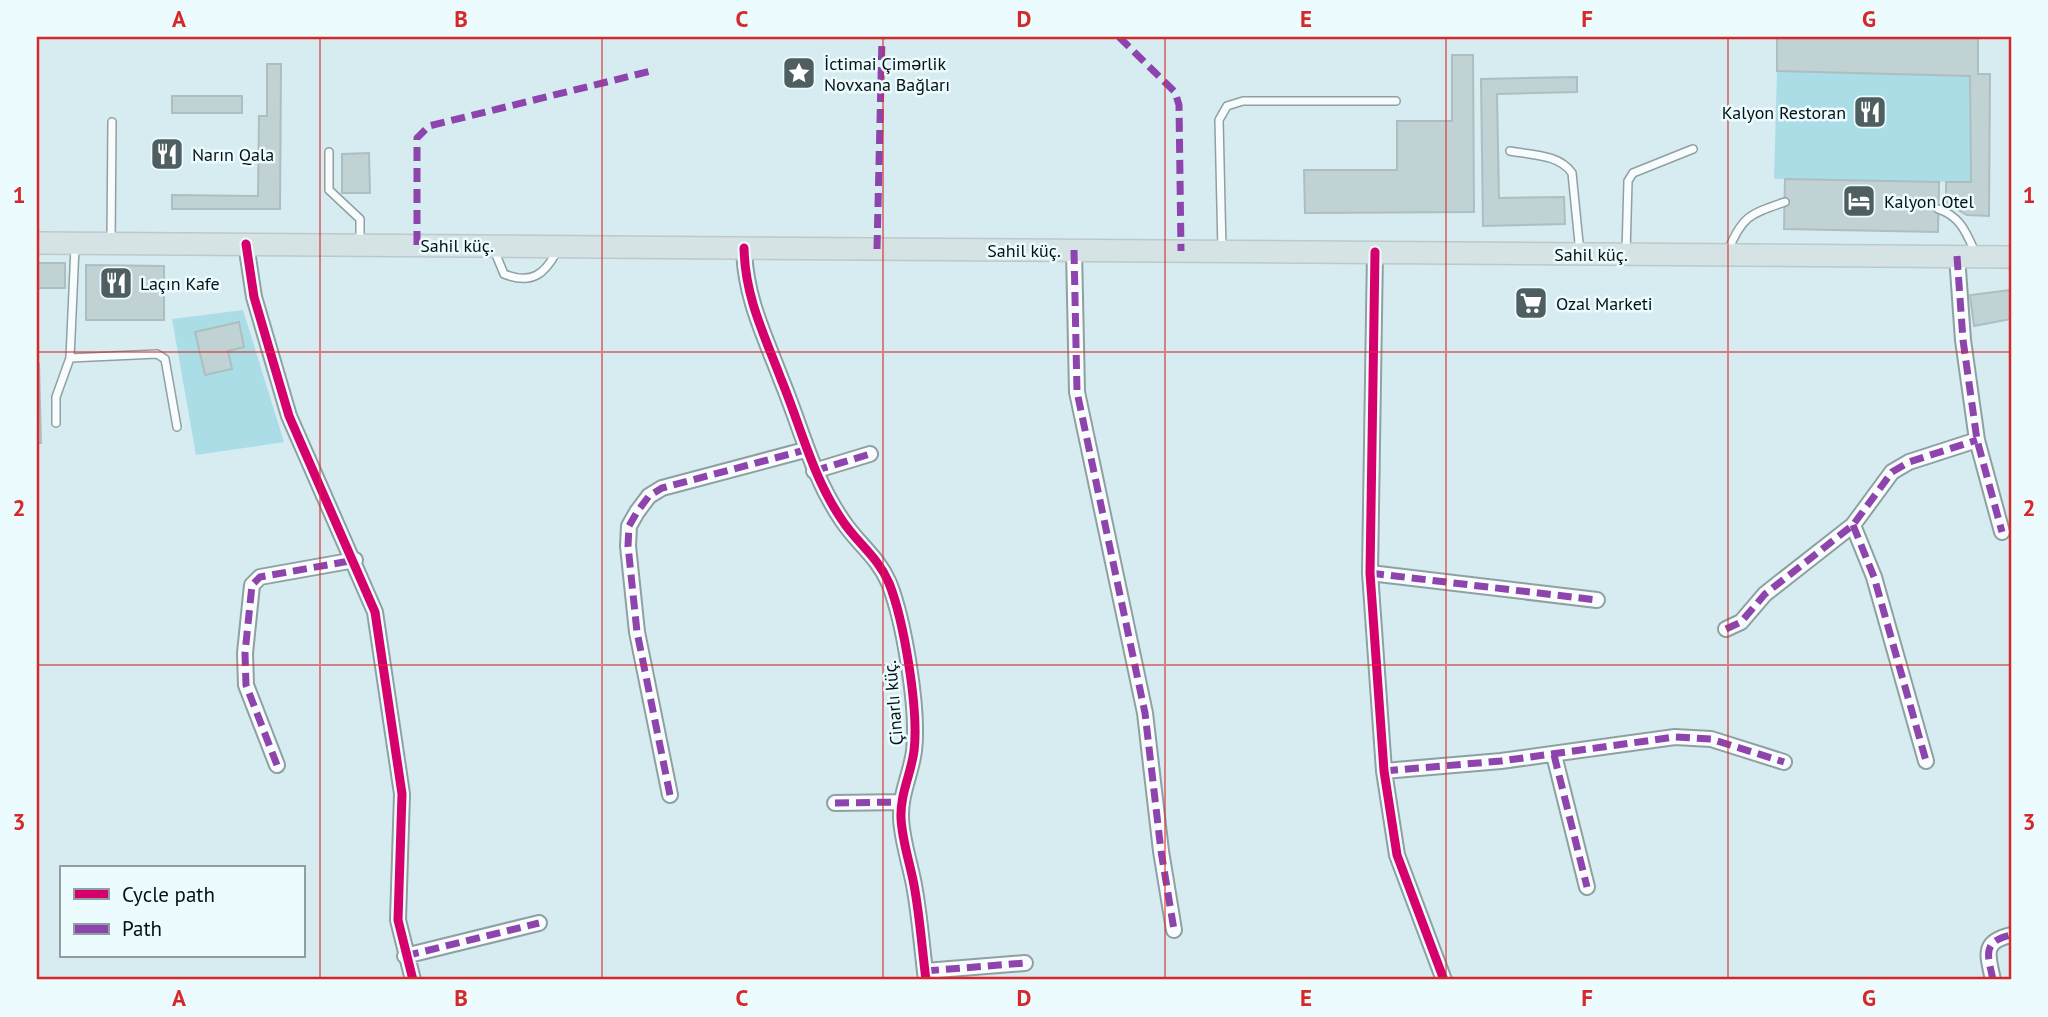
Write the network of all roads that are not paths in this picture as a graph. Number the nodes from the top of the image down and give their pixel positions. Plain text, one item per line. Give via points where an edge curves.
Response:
1 (1395, 101) dead end
2 (112, 122) dead end
3 (1693, 149) dead end
4 (1510, 151) dead end
5 (329, 152) dead end
6 (1784, 202) dead end
7 (1938, 209) dead end
8 (37, 243) edge
9 (75, 243) junction
10 (111, 243) junction
11 (246, 244) junction
12 (360, 245) junction
13 (493, 246) junction
14 (560, 246) junction
15 (744, 248) junction
16 (1074, 250) junction
17 (1222, 251) junction
18 (1375, 252) junction
19 (1580, 254) junction
20 (1626, 254) junction
21 (1726, 254) junction
22 (1967, 256) junction
23 (2011, 257) edge
24 (70, 358) junction
25 (56, 423) dead end
26 (177, 427) dead end
27 (1978, 440) junction
28 (805, 450) junction
29 (870, 454) dead end
30 (814, 471) junction
31 (1853, 525) junction
32 (2002, 532) dead end
33 (355, 560) junction
34 (1370, 573) junction
35 (1597, 600) dead end
36 (1726, 629) dead end
37 (1554, 755) junction
38 (1926, 761) dead end
39 (1784, 762) dead end
40 (277, 765) dead end
41 (1384, 771) junction
42 (670, 796) dead end
43 (901, 802) junction
44 (835, 803) dead end
45 (1587, 887) dead end
46 (539, 923) dead end
47 (1174, 929) dead end
48 (2011, 935) edge
49 (405, 956) junction
50 (1025, 963) dead end
51 (925, 976) edge
52 (413, 980) edge
53 (1444, 980) edge
54 (1993, 980) edge

1 - 17 lane via 1243,101 1227,106 1219,120
2 - 10 lane
3 - 20 lane via 1633,173 1628,181
4 - 19 lane via 1559,160 1572,173
5 - 12 lane via 329,190 360,219
6 - 21 lane via 1743,220
7 - 22 lane via 1952,214 1964,227
8 - 9 main road, Sahil küç.
9 - 10 main road, Sahil küç.
9 - 24 lane
10 - 11 main road, Sahil küç.
11 - 12 main road, Sahil küç.
11 - 33 street via 254,297 289,416
12 - 13 main road, Sahil küç.
13 - 14 main road, Sahil küç.
13 - 14 lane via 504,274 511,276 547,271
14 - 15 main road, Sahil küç.
15 - 16 main road, Sahil küç.
15 - 28 street, Çinarlı küç. via 755,319
16 - 17 main road, Sahil küç.
16 - 47 street via 1077,392 1145,713
17 - 18 main road, Sahil küç.
18 - 19 main road, Sahil küç.
18 - 34 street
19 - 20 main road, Sahil küç.
20 - 21 main road, Sahil küç.
21 - 22 main road, Sahil küç.
22 - 23 main road, Sahil küç.
22 - 27 street via 1963,340
24 - 25 lane via 56,397
24 - 26 lane via 157,354 165,359
27 - 31 street via 1909,461 1892,472
27 - 32 street
28 - 30 street, Çinarlı küç.
28 - 42 street via 662,488 649,496 629,526 637,632
29 - 30 street
30 - 43 street, Çinarlı küç. via 842,522 874,556 889,584 908,664 915,733
31 - 36 street via 1765,594 1741,622
31 - 38 street via 1874,577
33 - 40 street via 260,577 252,585 246,685
33 - 49 street via 375,612 398,750 403,827 398,920
34 - 35 street
34 - 41 street
37 - 39 street via 1675,737 1711,739
37 - 41 street
37 - 45 street
41 - 53 street via 1397,855
43 - 44 street
43 - 51 street, Çinarlı küç.
46 - 49 street
48 - 54 street via 1990,944
49 - 52 street
50 - 51 street

